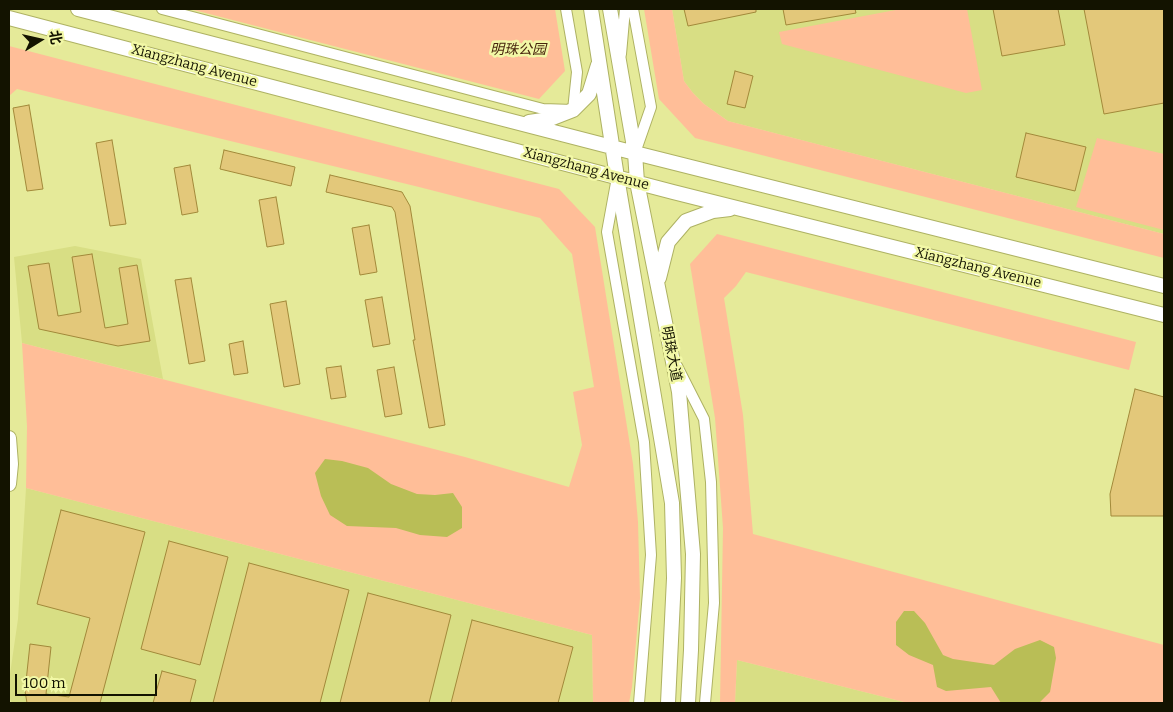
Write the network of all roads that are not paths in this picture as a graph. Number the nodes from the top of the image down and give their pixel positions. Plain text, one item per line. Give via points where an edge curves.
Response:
1 (78, 9) edge
2 (162, 9) edge
3 (566, 9) edge
4 (590, 9) edge
5 (610, 9) edge
6 (625, 9) edge
7 (633, 9) edge
8 (9, 18) edge
9 (599, 62) junction
10 (620, 67) junction
11 (572, 110) junction
12 (522, 123) junction
13 (613, 148) junction
14 (634, 153) junction
15 (617, 177) junction
16 (637, 182) junction
17 (737, 208) junction
18 (657, 284) junction
19 (1164, 286) edge
20 (1164, 315) edge
21 (671, 353) junction
22 (9, 438) edge
23 (9, 484) edge
24 (641, 703) edge
25 (668, 703) edge
26 (688, 703) edge
27 (705, 703) edge

1 - 12 main road, Xiangzhang Avenue
2 - 11 street via 543,109
3 - 11 street via 577,72
4 - 9 main road, 明珠大道
5 - 10 main road, 明珠大道
6 - 10 street
7 - 14 street via 651,107
8 - 15 main road, Xiangzhang Avenue
9 - 11 main road via 589,94
9 - 13 main road, 明珠大道
10 - 14 main road, 明珠大道
11 - 12 main road via 550,120
12 - 13 main road, Xiangzhang Avenue
13 - 14 main road, Xiangzhang Avenue
13 - 15 main road, 明珠大道
14 - 16 main road, 明珠大道
14 - 19 main road, Xiangzhang Avenue
15 - 16 main road, Xiangzhang Avenue
15 - 24 street via 607,232 644,442 651,555
15 - 25 main road, 明珠大道 via 672,503 674,578
16 - 17 main road, Xiangzhang Avenue
16 - 18 main road, 明珠大道
17 - 18 main road via 713,211 686,221 668,242
17 - 20 main road, Xiangzhang Avenue
18 - 21 main road, 明珠大道
21 - 26 main road, 明珠大道 via 679,392 693,554
21 - 27 street via 704,419 711,482 714,603
22 - 23 main road

